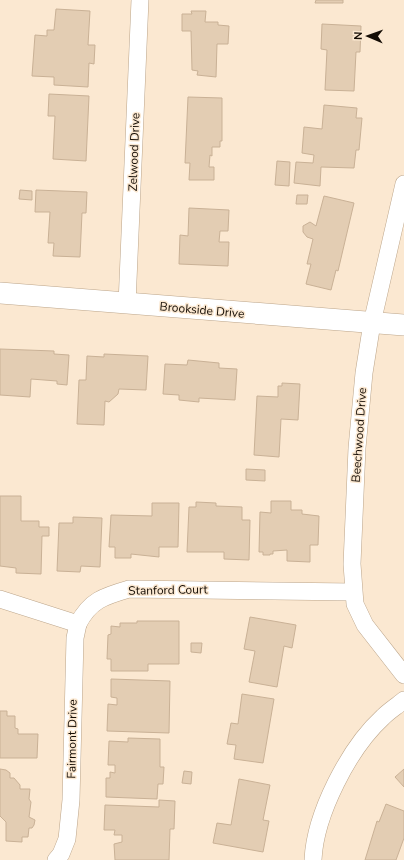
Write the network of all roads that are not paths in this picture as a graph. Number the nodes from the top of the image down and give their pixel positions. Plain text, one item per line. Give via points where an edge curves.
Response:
1 (140, 0) edge
2 (404, 184) edge
3 (0, 293) edge
4 (127, 304) junction
5 (372, 323) junction
6 (404, 325) edge
7 (353, 592) junction
8 (0, 599) edge
9 (78, 624) junction
10 (404, 675) edge
11 (404, 700) edge
12 (63, 858) edge
13 (313, 860) edge

1 - 4 street, Zelwood Drive
2 - 5 street, Beechwood Drive
3 - 4 street, Brookside Drive
4 - 5 street, Brookside Drive
5 - 6 street, Brookside Drive
5 - 7 street, Beechwood Drive via 357,448
7 - 9 street, Stanford Court via 129,589 104,596 93,603 84,612
7 - 10 street, Beechwood Drive via 355,604 365,625
8 - 9 street
9 - 12 street, Fairmont Drive via 74,638 71,800
11 - 13 street via 382,718 351,756 329,797 314,846

